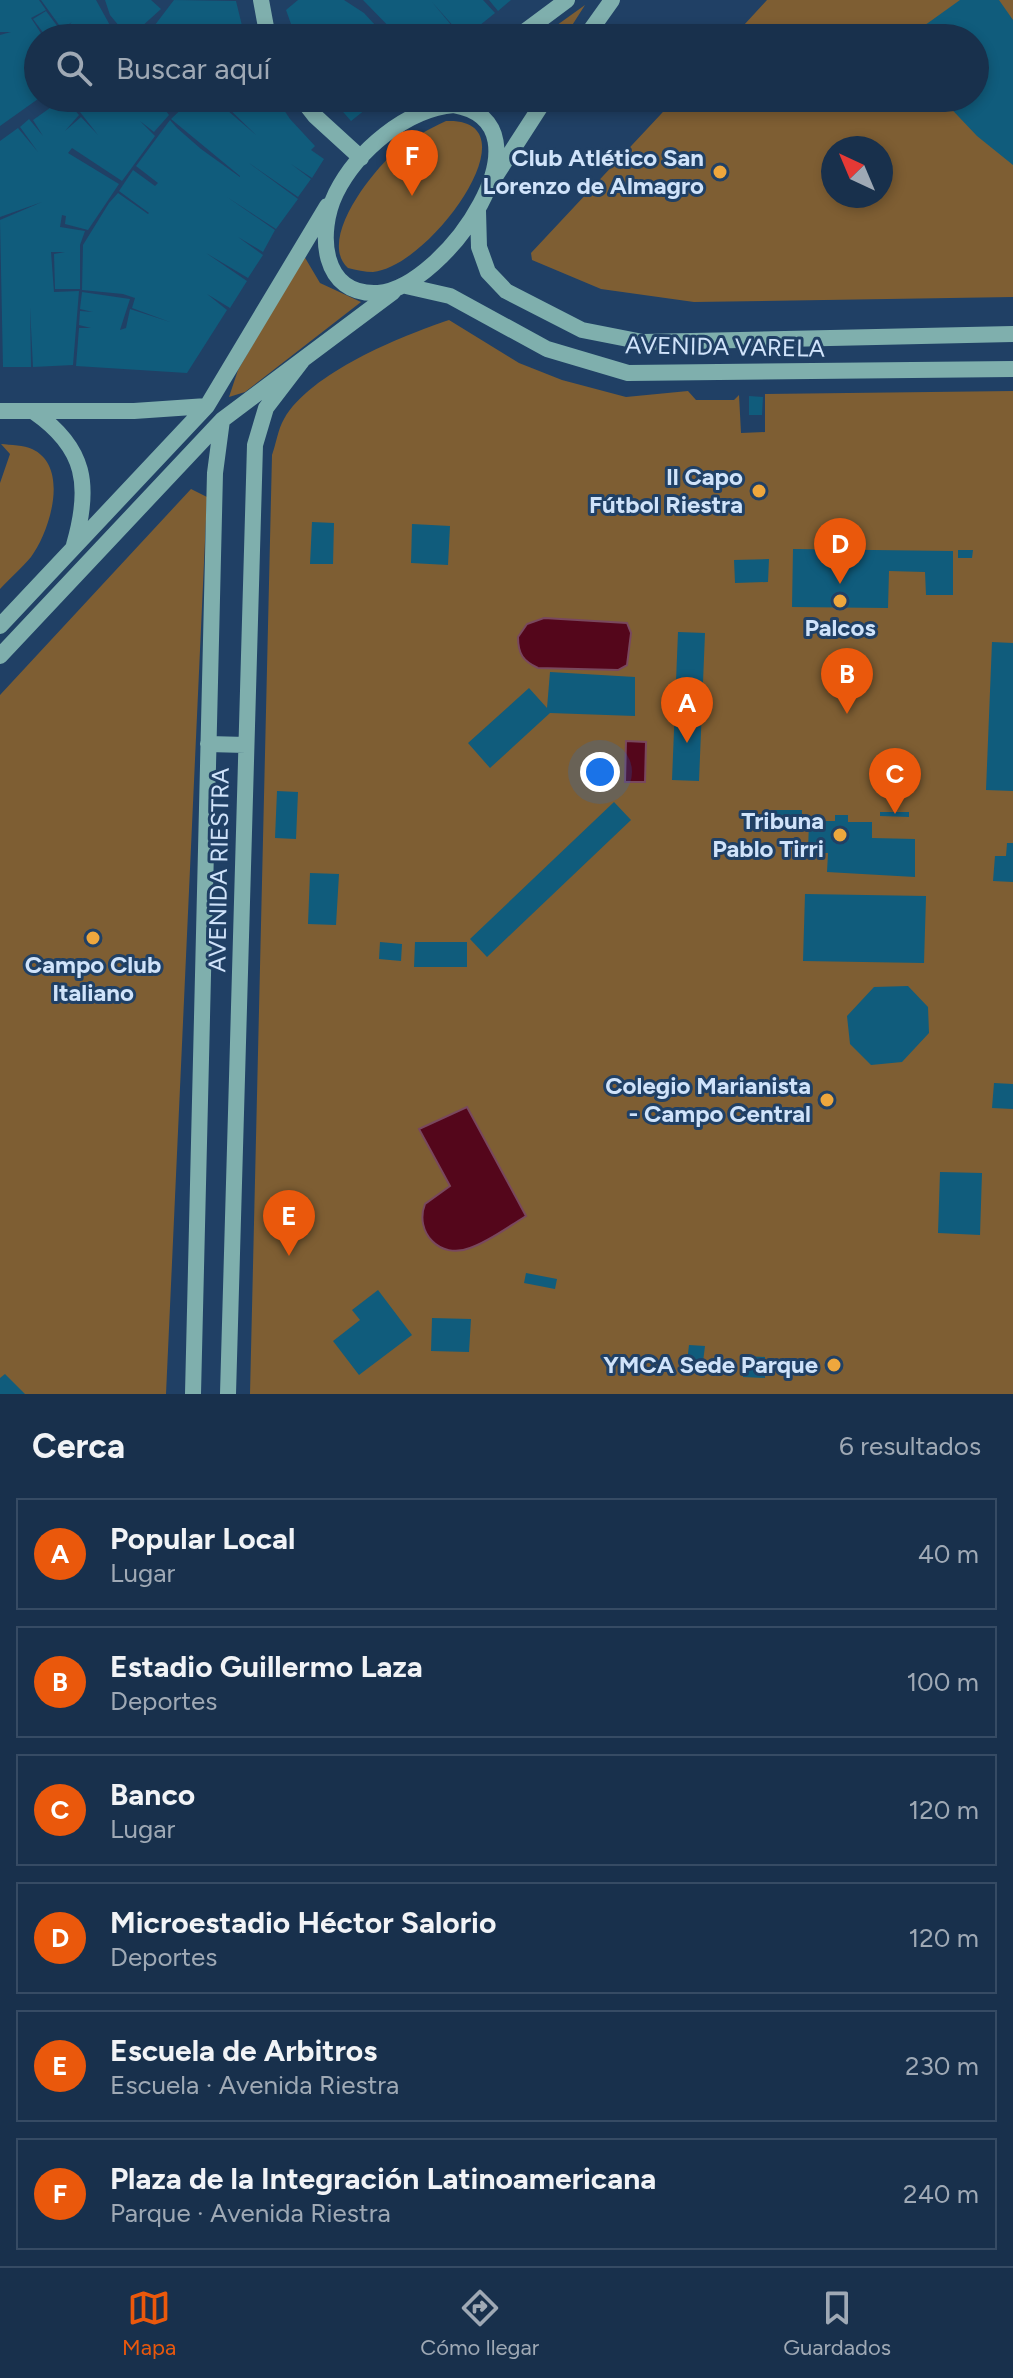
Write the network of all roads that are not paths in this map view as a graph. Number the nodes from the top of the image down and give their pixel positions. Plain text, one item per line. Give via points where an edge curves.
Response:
1 (261, 0) edge
2 (567, 0) edge
3 (612, 0) edge
4 (265, 24) edge
5 (535, 24) edge
6 (595, 24) edge
7 (312, 112) edge
8 (418, 112) edge
9 (431, 112) edge
10 (479, 112) edge
11 (537, 112) edge
12 (411, 118) junction
13 (361, 158) junction
14 (489, 185) junction
15 (335, 195) junction
16 (478, 211) junction
17 (400, 288) junction
18 (1013, 334) edge
19 (302, 361) junction
20 (1013, 369) edge
21 (207, 406) junction
22 (0, 411) edge
23 (32, 411) junction
24 (222, 420) junction
25 (184, 461) junction
26 (215, 473) junction
27 (73, 550) junction
28 (0, 626) edge
29 (0, 656) edge
30 (208, 744) junction
31 (246, 745) junction
32 (193, 1394) edge
33 (228, 1394) edge

1 - 4 main road
2 - 5 main road
3 - 6 main road
7 - 13 main road
8 - 12 main road
9 - 12 main road
10 - 14 main road via 496,141
11 - 14 main road
12 - 13 main road
13 - 15 main road
14 - 16 main road
15 - 17 main road via 325,237 331,271 373,293
15 - 21 main road
16 - 17 main road via 435,264
16 - 18 main road, AVENIDA VARELA via 479,247 488,272 506,291 582,330 643,342
17 - 19 main road
17 - 20 main road, AVENIDA VARELA via 450,296 547,349 628,373
19 - 24 main road
19 - 31 main road, AVENIDA RIESTRA via 266,408 255,445
21 - 23 main road
21 - 24 main road
21 - 27 main road
22 - 23 main road
23 - 27 main road via 71,446 81,470 85,495
24 - 25 main road
24 - 26 main road, AVENIDA RIESTRA
25 - 26 main road via 202,458
25 - 29 main road
26 - 30 main road, AVENIDA RIESTRA
27 - 28 main road
30 - 31 main road
30 - 32 main road, AVENIDA RIESTRA
31 - 33 main road, AVENIDA RIESTRA

